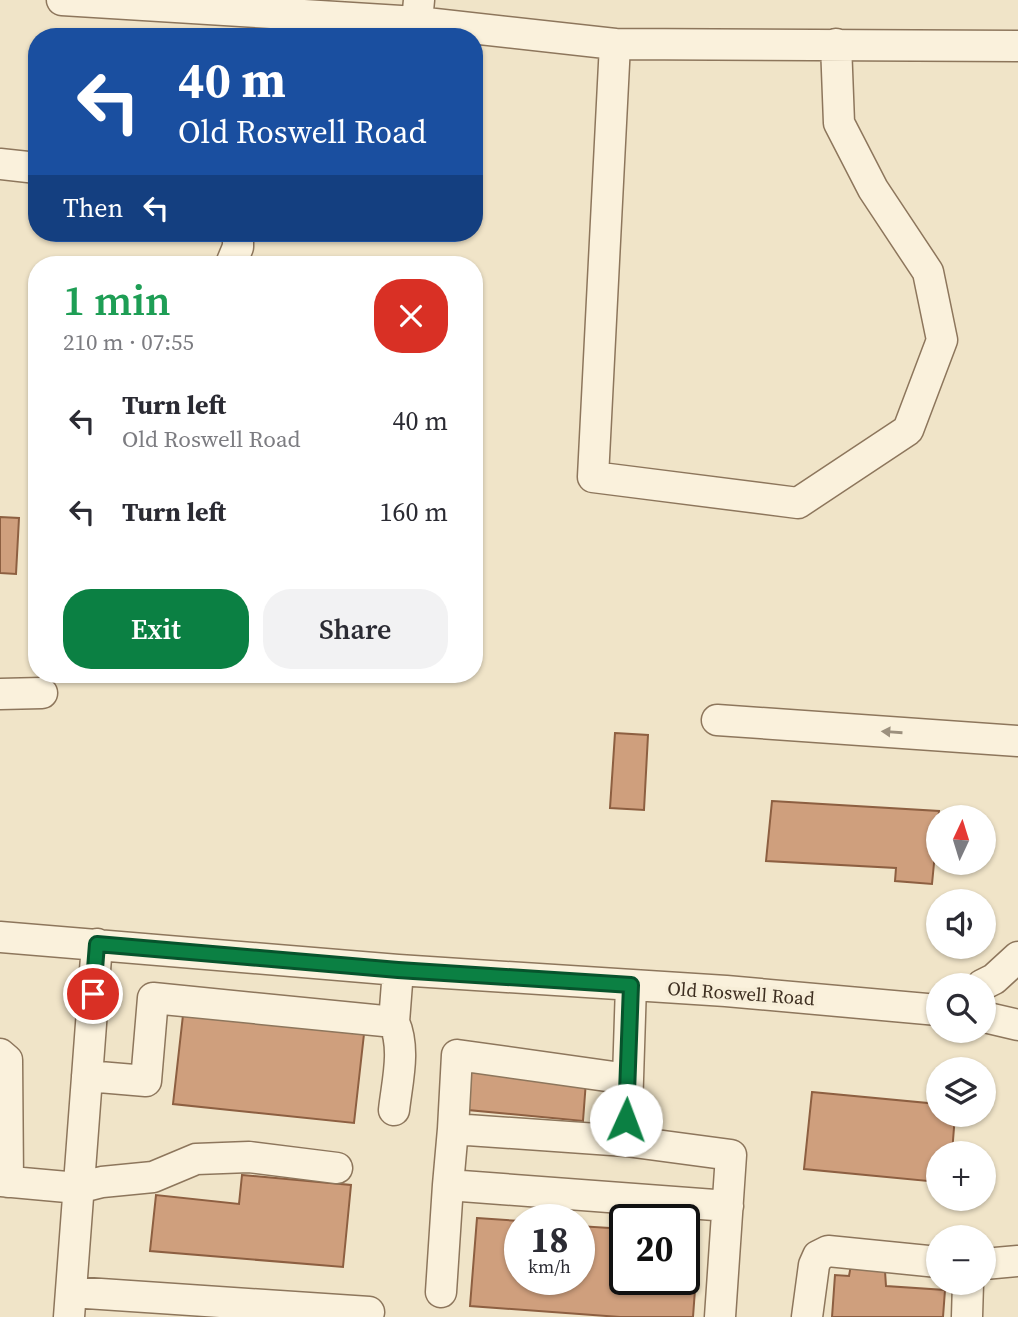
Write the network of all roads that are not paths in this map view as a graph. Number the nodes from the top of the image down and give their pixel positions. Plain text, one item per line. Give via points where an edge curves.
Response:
1 (62, 0) edge
2 (340, 9) edge
3 (418, 11) edge
4 (615, 44) junction
5 (836, 44) junction
6 (1018, 46) edge
7 (0, 164) edge
8 (28, 167) edge
9 (0, 694) edge
10 (42, 694) dead end
11 (717, 720) dead end
12 (1018, 741) edge
13 (0, 937) edge
14 (97, 944) junction
15 (1018, 957) edge
16 (398, 970) junction
17 (996, 977) edge
18 (631, 985) junction
19 (926, 1009) edge
20 (996, 1020) edge
21 (394, 1022) junction
22 (1018, 1025) edge
23 (0, 1054) edge
24 (87, 1076) junction
25 (628, 1079) junction
26 (394, 1110) dead end
27 (453, 1129) junction
28 (626, 1141) junction
29 (337, 1168) dead end
30 (4, 1182) edge
31 (448, 1185) junction
32 (78, 1188) junction
33 (728, 1206) junction
34 (926, 1261) edge
35 (1018, 1261) edge
36 (996, 1263) edge
37 (442, 1292) dead end
38 (968, 1295) edge
39 (70, 1304) edge
40 (369, 1312) dead end
41 (720, 1317) edge
42 (807, 1317) edge
43 (967, 1317) edge

1 - 2 street
2 - 3 street
3 - 4 street
4 - 5 street
4 - 5 street via 593,477 799,503 908,430 942,340 928,272 873,189 839,123
5 - 6 street
7 - 8 street
9 - 10 street
12 -> 11 street
13 - 14 street, Old Roswell Road
14 - 16 street, Old Roswell Road
14 - 24 street
15 - 17 street
16 - 18 street, Old Roswell Road
16 - 21 street
18 - 19 street, Old Roswell Road
18 - 25 street
20 - 22 street
21 - 24 street via 153,999 146,1081
21 - 26 street via 400,1038
23 - 30 street via 8,1060
24 - 32 street
25 - 27 street via 457,1055
25 - 28 street
27 - 28 street
27 - 31 street
28 - 33 street via 731,1154
29 - 32 street via 249,1157 197,1159 153,1177
30 - 32 street
31 - 33 street
31 - 37 street
32 - 39 street
33 - 41 street
34 - 42 street via 828,1251 818,1256 814,1265
35 - 36 street
38 - 43 street
39 - 40 street

